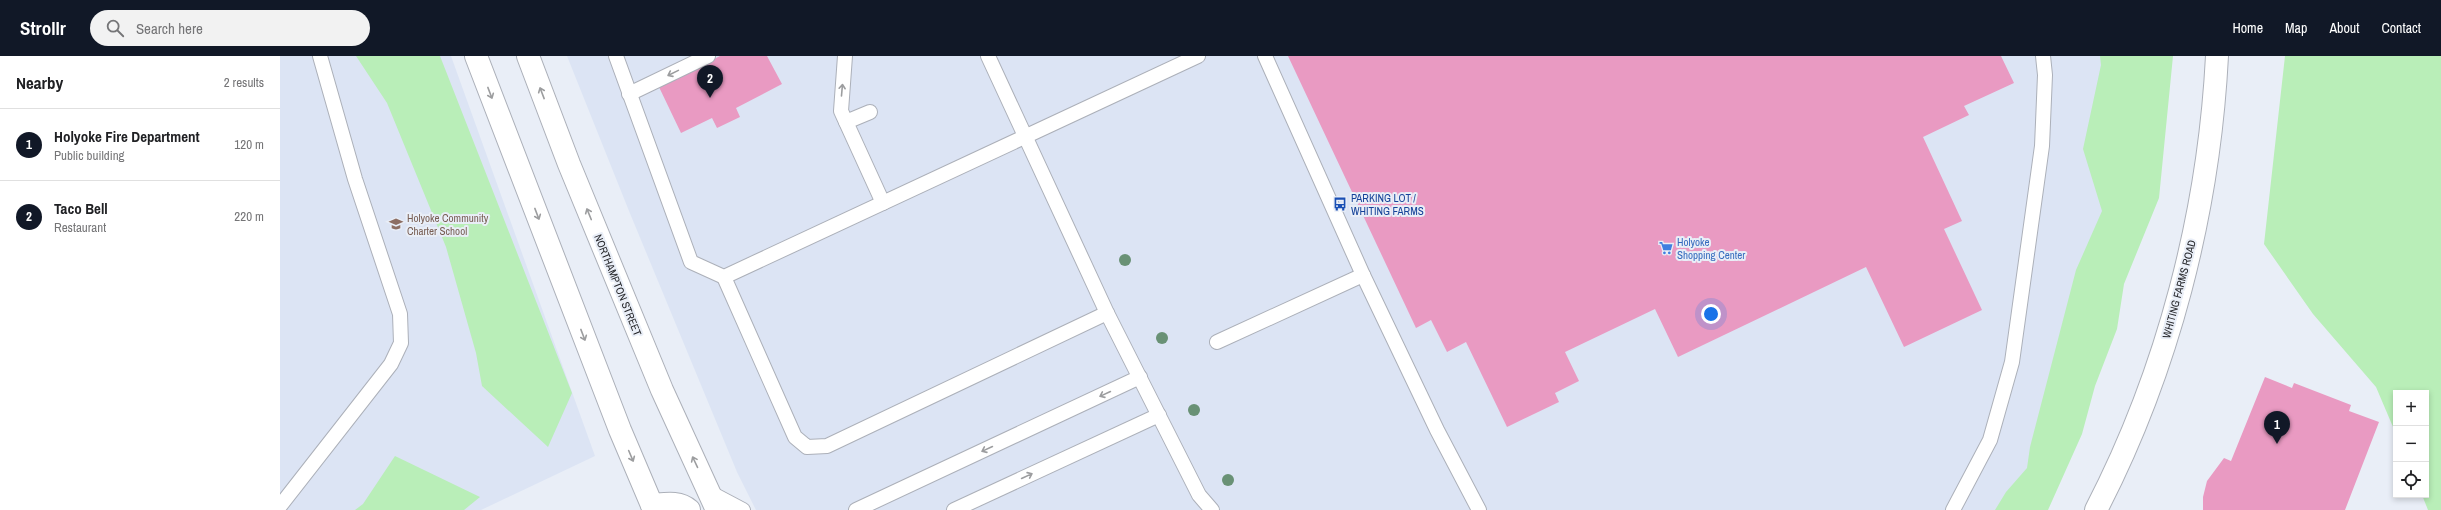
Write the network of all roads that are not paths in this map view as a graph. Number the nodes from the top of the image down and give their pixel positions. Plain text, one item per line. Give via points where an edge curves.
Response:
1 (320, 56) edge
2 (476, 56) edge
3 (528, 56) edge
4 (616, 56) edge
5 (708, 56) edge
6 (845, 56) edge
7 (988, 56) edge
8 (1198, 56) edge
9 (1265, 56) edge
10 (2043, 56) edge
11 (2217, 56) edge
12 (629, 94) junction
13 (870, 112) dead end
14 (846, 122) junction
15 (1026, 136) junction
16 (882, 203) junction
17 (1363, 275) junction
18 (724, 277) junction
19 (1107, 313) junction
20 (1217, 342) dead end
21 (1140, 377) junction
22 (1159, 415) junction
23 (713, 501) edge
24 (280, 506) edge
25 (649, 508) edge
26 (2101, 509) edge
27 (689, 510) edge
28 (743, 510) edge
29 (856, 510) edge
30 (954, 510) edge
31 (1212, 510) edge
32 (1479, 510) edge
33 (1954, 510) edge

1 - 24 lane via 355,179 400,314 401,343 391,364
2 -> 25 main road
23 -> 3 main road, NORTHAMPTON STREET via 662,390 569,164
4 - 12 lane
5 -> 12 lane
14 -> 6 lane via 840,105
7 - 15 lane
8 - 15 lane
9 - 17 lane
10 - 33 lane via 2045,75 2042,146 2012,362 1990,440
11 - 26 main road, WHITING FARMS ROAD via 2211,138 2199,212 2186,265 2153,376
12 - 18 lane via 691,262
13 - 14 lane
14 - 16 lane
15 - 16 lane
15 - 19 lane
16 - 18 lane
17 - 20 lane
17 - 32 lane via 1437,430
18 - 19 lane via 795,437 807,447 827,446
19 - 21 lane
21 - 22 lane
21 -> 29 lane
30 -> 22 lane
22 - 31 lane via 1199,495
23 - 28 lane
25 - 27 main road via 670,503 684,506

